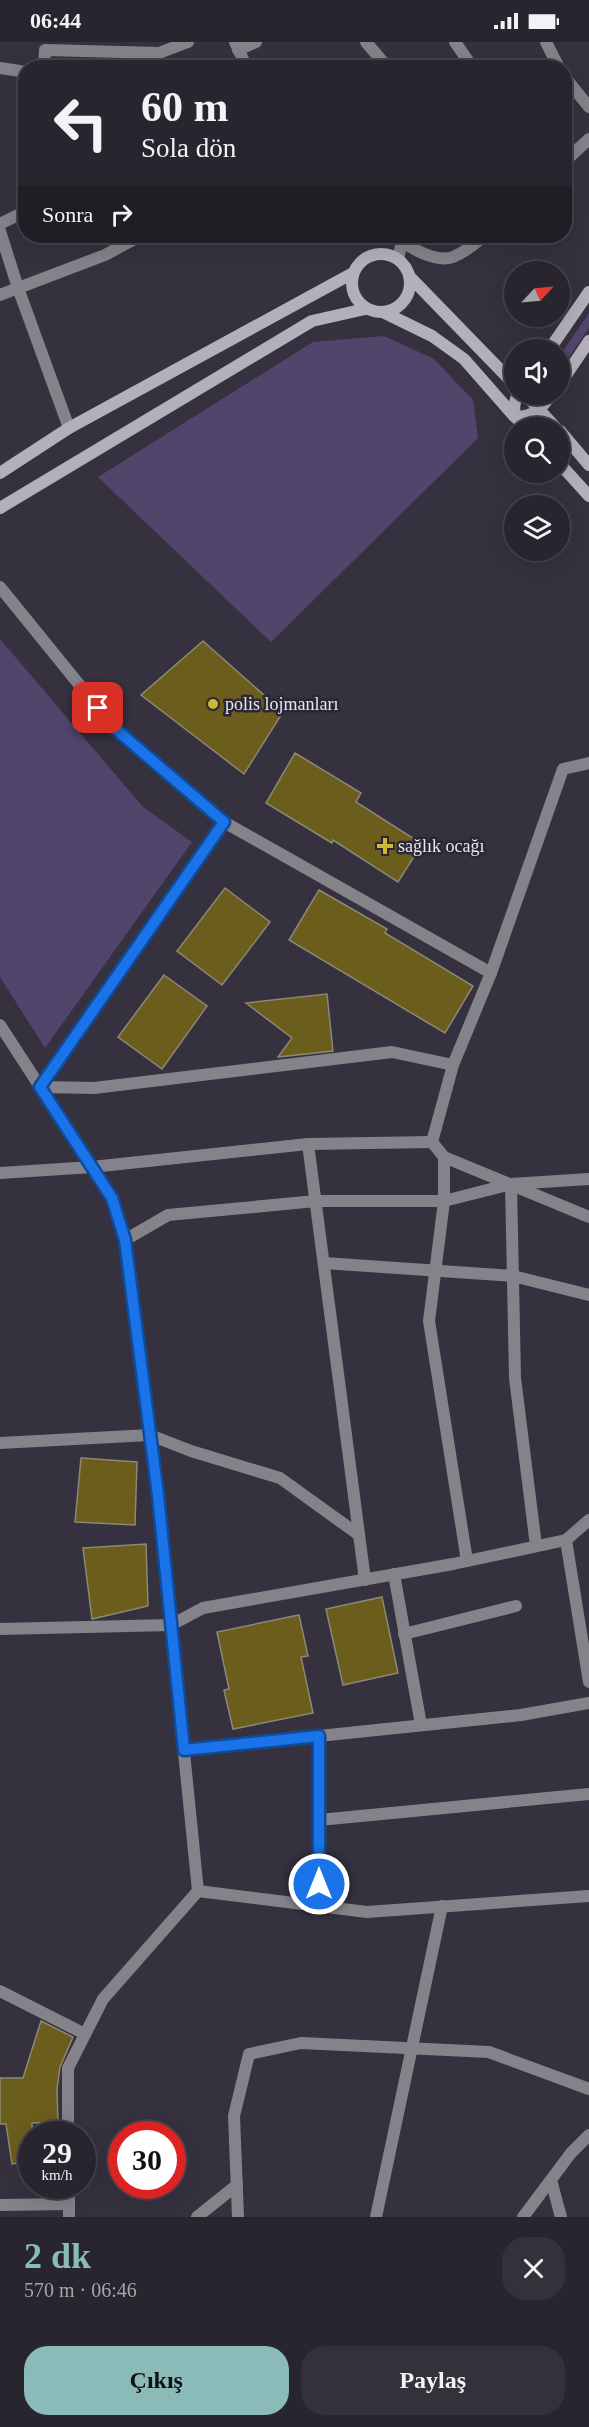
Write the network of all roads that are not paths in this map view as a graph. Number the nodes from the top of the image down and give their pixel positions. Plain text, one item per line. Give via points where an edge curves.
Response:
1 (188, 42) edge
2 (256, 42) edge
3 (366, 42) edge
4 (455, 42) edge
5 (546, 42) edge
6 (236, 46) edge
7 (44, 60) edge
8 (242, 60) edge
9 (381, 60) edge
10 (467, 60) edge
11 (555, 60) edge
12 (0, 69) edge
13 (18, 71) edge
14 (572, 86) edge
15 (589, 107) edge
16 (589, 139) edge
17 (572, 155) edge
18 (18, 215) edge
19 (0, 224) edge
20 (0, 231) edge
21 (127, 243) edge
22 (400, 243) edge
23 (406, 243) edge
24 (474, 243) edge
25 (398, 259) junction
26 (353, 273) junction
27 (410, 277) junction
28 (18, 288) junction
29 (589, 292) edge
30 (0, 295) edge
31 (365, 309) junction
32 (385, 313) junction
33 (557, 339) edge
34 (589, 341) edge
35 (570, 369) edge
36 (504, 374) edge
37 (515, 405) edge
38 (536, 405) edge
39 (544, 405) edge
40 (541, 410) junction
41 (515, 417) junction
42 (547, 417) edge
43 (69, 428) junction
44 (570, 443) edge
45 (589, 465) edge
46 (0, 472) edge
47 (570, 475) edge
48 (589, 496) edge
49 (0, 508) edge
50 (0, 587) edge
51 (589, 763) edge
52 (224, 822) junction
53 (491, 973) junction
54 (0, 1025) edge
55 (453, 1065) junction
56 (40, 1087) junction
57 (432, 1142) junction
58 (308, 1144) junction
59 (444, 1157) junction
60 (92, 1167) junction
61 (0, 1173) edge
62 (589, 1179) edge
63 (511, 1184) junction
64 (316, 1201) junction
65 (444, 1201) junction
66 (589, 1217) edge
67 (125, 1240) junction
68 (324, 1263) junction
69 (435, 1269) junction
70 (513, 1276) junction
71 (589, 1295) edge
72 (150, 1435) junction
73 (0, 1443) edge
74 (589, 1520) edge
75 (359, 1535) junction
76 (566, 1540) junction
77 (536, 1546) junction
78 (467, 1561) junction
79 (394, 1574) junction
80 (365, 1580) junction
81 (516, 1606) dead end
82 (171, 1625) junction
83 (0, 1629) edge
84 (404, 1634) junction
85 (589, 1682) edge
86 (589, 1703) edge
87 (421, 1725) junction
88 (319, 1736) junction
89 (184, 1750) junction
90 (589, 1794) edge
91 (319, 1820) junction
92 (198, 1892) junction
93 (589, 1896) edge
94 (319, 1906) junction
95 (442, 1906) junction
96 (0, 1990) edge
97 (85, 2034) junction
98 (414, 2048) junction
99 (589, 2089) edge
100 (68, 2121) edge
101 (589, 2135) edge
102 (550, 2180) junction
103 (237, 2185) junction
104 (0, 2205) edge
105 (69, 2211) edge
106 (197, 2217) edge
107 (238, 2217) edge
108 (376, 2217) edge
109 (523, 2217) edge
110 (561, 2217) edge

1 - 7 street via 159,53 45,50
2 - 6 street
3 - 9 street
4 - 10 street
5 - 11 street
6 - 8 street
12 - 13 street
14 - 15 street
16 - 17 street
18 - 19 street
20 - 28 street
21 - 28 street
22 - 25 street
23 - 24 street via 427,256 451,258
25 - 26 main road via 372,255
25 - 27 main road
26 - 31 main road via 353,293
26 - 43 main road
27 - 32 main road via 409,294 400,307
27 - 36 main road
28 - 30 street
28 - 43 street
29 - 33 main road
31 - 32 main road
31 - 49 main road via 312,321
32 - 41 main road via 432,336 464,359
34 - 35 main road
37 - 41 main road
38 - 40 main road
39 - 40 main road
40 - 41 main road
40 - 42 main road
43 - 46 main road
44 - 45 main road
47 - 48 main road
50 - 52 street via 112,726
51 - 53 street via 563,769
52 - 53 street
52 - 56 street
53 - 55 street
54 - 56 street
55 - 56 street via 392,1052 94,1088
55 - 57 street
56 - 60 street
57 - 58 street
57 - 59 street
58 - 60 street
58 - 64 street
59 - 63 street
59 - 65 street
60 - 61 street
60 - 67 street via 112,1198
62 - 63 street
63 - 65 street
63 - 66 street
63 - 70 street
64 - 65 street
64 - 67 street via 168,1215
64 - 68 street
65 - 69 street
67 - 72 street
68 - 69 street
68 - 75 street
69 - 70 street
69 - 78 street via 429,1321
70 - 71 street
70 - 77 street via 515,1378
72 - 73 street
72 - 75 street via 280,1478
72 - 82 street
74 - 76 street
75 - 80 street
76 - 77 street
76 - 85 street
77 - 78 street
78 - 79 street
79 - 80 street
79 - 84 street
80 - 82 street via 203,1608
81 - 84 street
82 - 83 street
82 - 89 street
84 - 87 street
86 - 87 street via 521,1715
87 - 88 street
88 - 89 street
88 - 91 street
89 - 92 street
90 - 91 street
91 - 94 street
92 - 94 street
92 - 97 street via 103,1999
93 - 95 street
94 - 95 street via 367,1912
95 - 98 street
96 - 97 street
97 - 100 street via 68,2068
98 - 99 street via 489,2052
98 - 103 street via 301,2043 249,2054 234,2116
98 - 108 street
101 - 102 street
102 - 109 street
102 - 110 street
103 - 106 street
103 - 107 street
104 - 105 street

